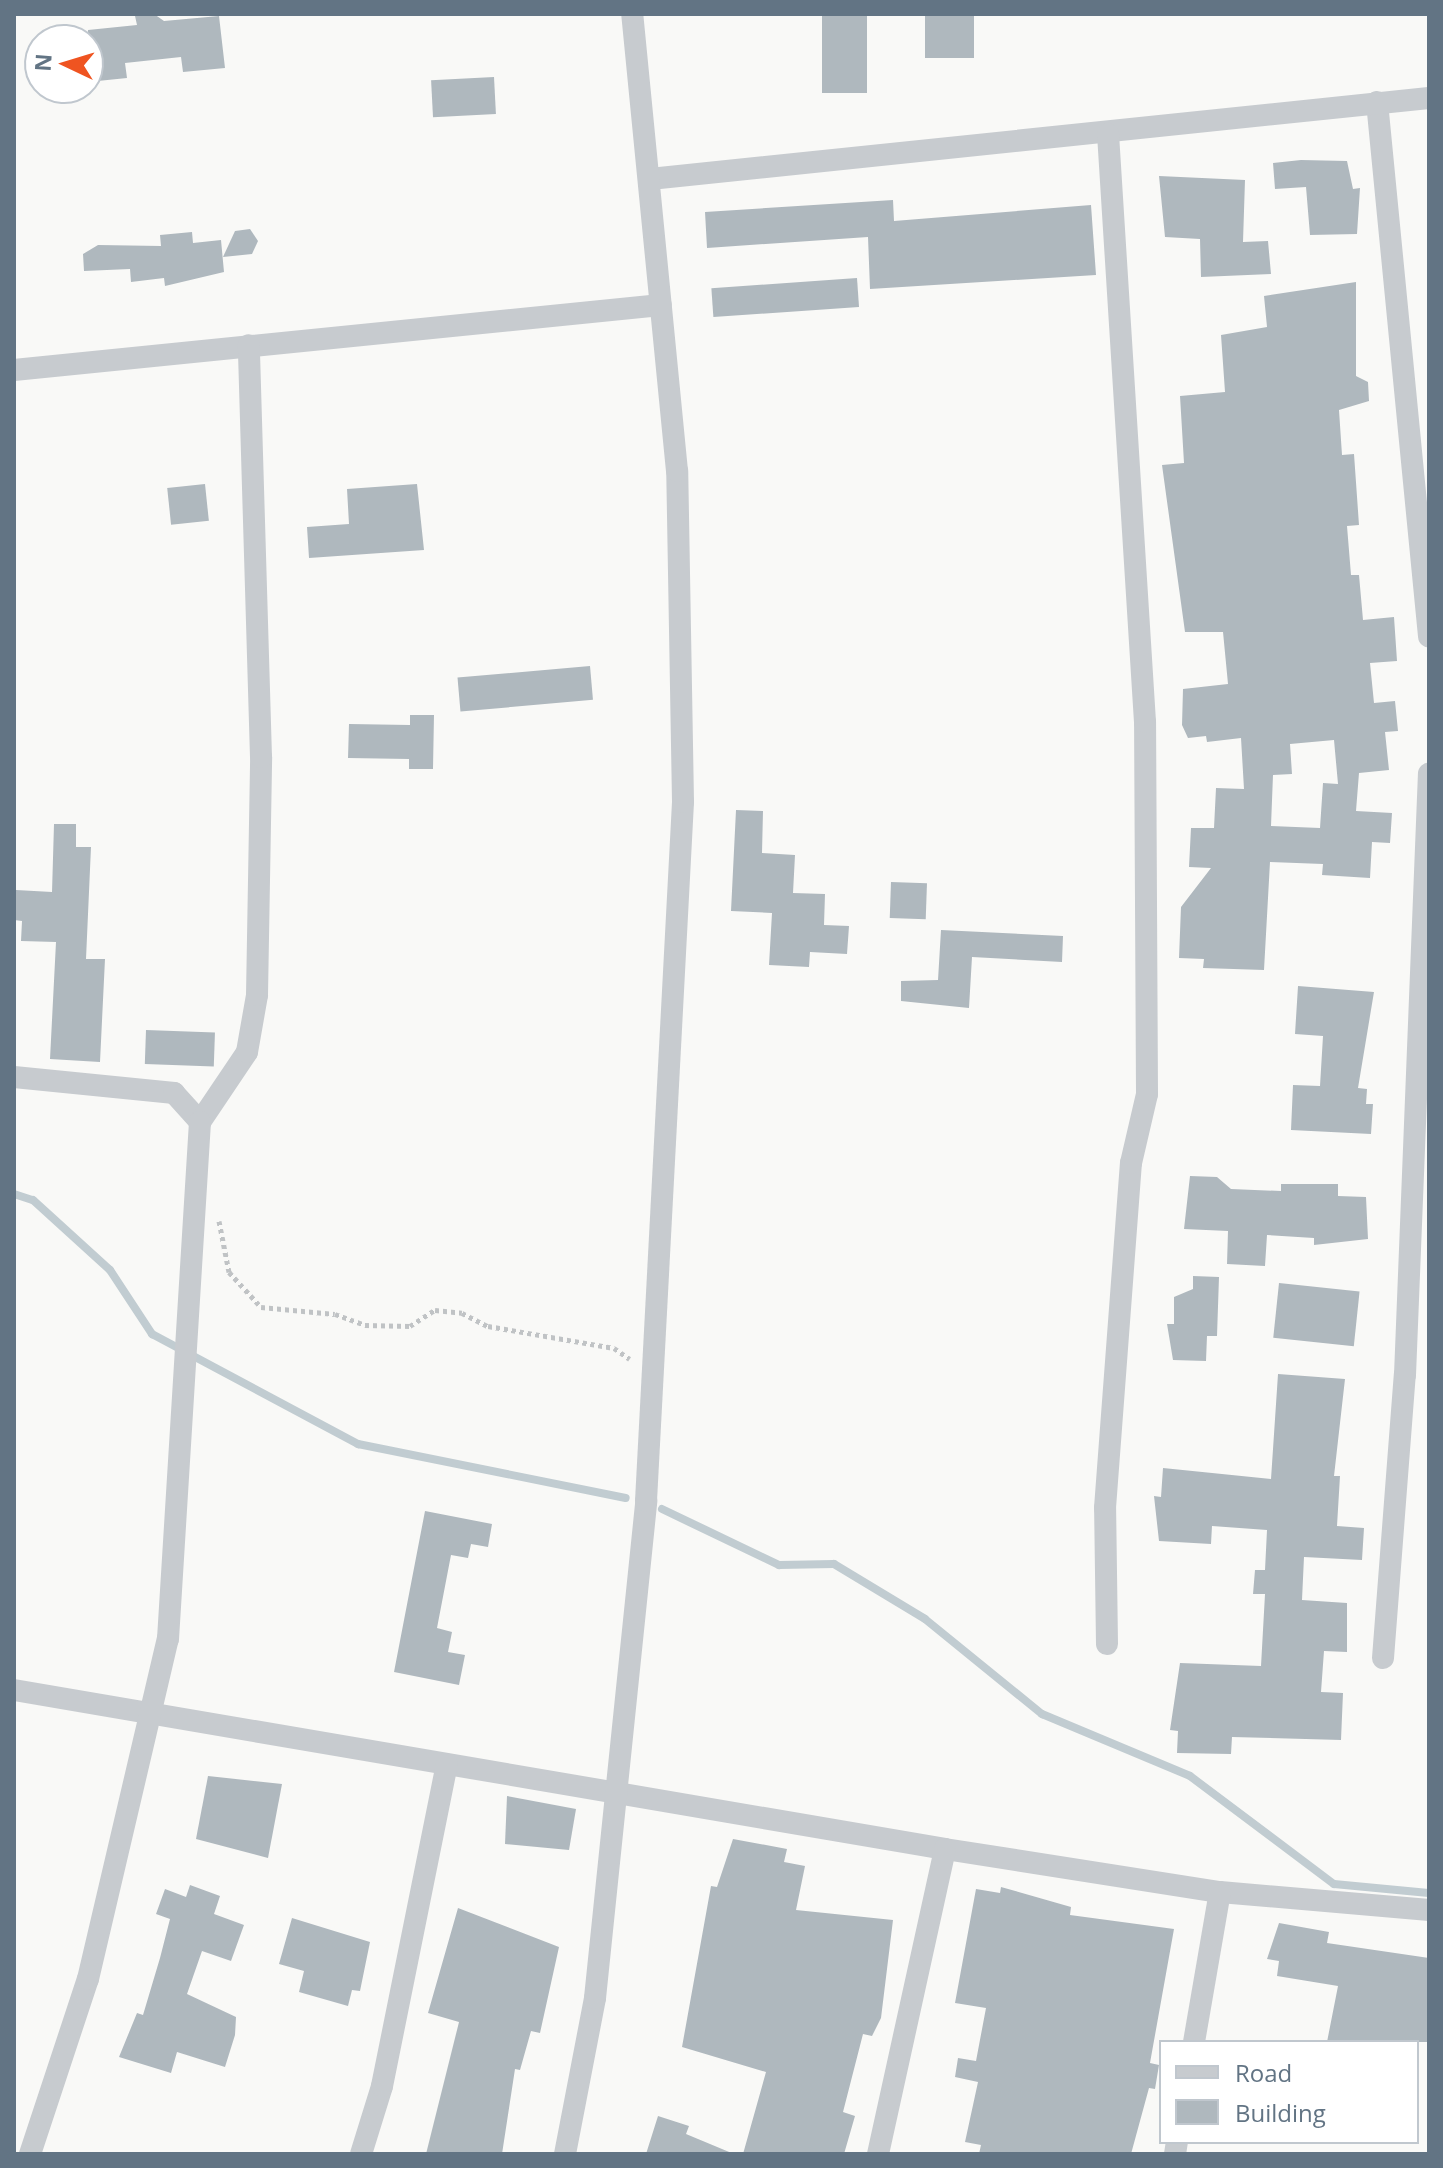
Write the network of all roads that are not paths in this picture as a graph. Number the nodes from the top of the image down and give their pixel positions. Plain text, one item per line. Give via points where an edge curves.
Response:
1 (632, 14) edge
2 (1429, 98) edge
3 (1377, 102) junction
4 (1108, 134) junction
5 (650, 179) junction
6 (661, 305) junction
7 (249, 345) junction
8 (14, 370) edge
9 (1429, 636) edge
10 (1429, 773) edge
11 (14, 1077) edge
12 (200, 1122) junction
13 (1107, 1644) dead end
14 (1383, 1658) dead end
15 (14, 1690) edge
16 (151, 1714) junction
17 (447, 1765) junction
18 (615, 1788) junction
19 (945, 1849) junction
20 (1220, 1892) junction
21 (1429, 1910) edge
22 (1194, 2040) edge
23 (30, 2154) edge
24 (361, 2154) edge
25 (565, 2154) edge
26 (878, 2154) edge

1 - 5 street
2 - 3 street
3 - 4 street
3 - 9 street
4 - 5 street
4 - 13 street via 1145,722 1147,1094 1128,1195 1105,1508
5 - 6 street
6 - 7 street
6 - 18 street via 677,471 684,685 675,1023 654,1366
7 - 8 street
7 - 12 street via 260,684 257,995 247,1052
10 - 14 street via 1405,1375
11 - 12 street via 174,1093
12 - 16 street via 168,1639
15 - 16 street
16 - 17 street
16 - 23 street via 88,1979
17 - 18 street
17 - 24 street
18 - 19 street
18 - 25 street via 595,1998
19 - 20 street
19 - 26 street
20 - 21 street
20 - 22 street

